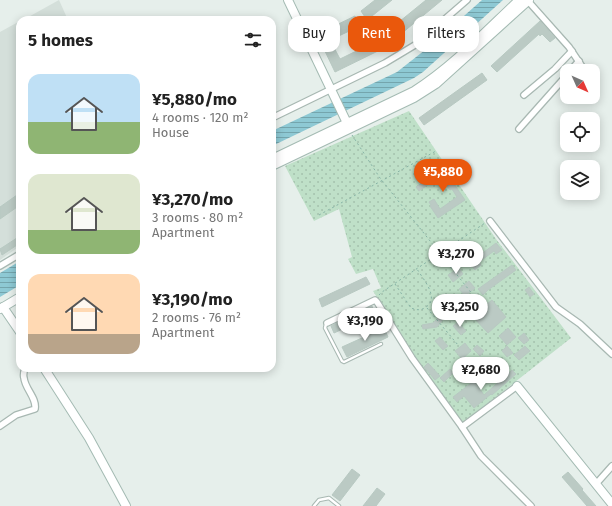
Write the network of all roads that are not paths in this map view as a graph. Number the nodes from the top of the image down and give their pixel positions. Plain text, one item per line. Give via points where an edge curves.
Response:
1 (288, 0) edge
2 (467, 0) edge
3 (519, 0) edge
4 (528, 0) edge
5 (572, 51) junction
6 (579, 61) junction
7 (576, 64) edge
8 (581, 64) edge
9 (560, 83) edge
10 (331, 90) junction
11 (524, 95) dead end
12 (276, 116) edge
13 (348, 126) junction
14 (519, 129) dead end
15 (276, 157) edge
16 (276, 164) edge
17 (490, 221) road end
18 (16, 256) edge
19 (0, 266) edge
20 (16, 299) edge
21 (2, 308) edge
22 (327, 323) joint
23 (16, 327) edge
24 (381, 344) dead end
25 (612, 354) edge
26 (24, 372) edge
27 (47, 372) edge
28 (517, 386) joint
29 (0, 426) edge
30 (462, 427) junction
31 (612, 466) edge
32 (596, 484) junction
33 (612, 504) edge
34 (126, 506) edge
35 (314, 506) edge
36 (339, 506) edge
37 (531, 506) edge

1 - 10 main road
2 - 10 street via 414,46
3 - 13 main road via 427,82
4 - 5 street
4 - 13 main road via 436,84 414,98
5 - 6 street
5 - 11 street
6 - 7 street
6 - 8 street
9 - 14 street
10 - 12 street
10 - 13 main road
13 - 15 main road
13 - 16 main road
17 - 25 street via 556,307 580,324
18 - 19 street
20 - 21 main road
21 - 23 main road
22 - 24 lane via 325,328 344,362
22 - 30 street via 375,300 412,358
26 - 29 street via 23,377 36,404 35,409 16,415
27 - 34 main road via 89,438
28 - 30 street
28 - 32 main road
30 - 37 street via 481,456
31 - 32 street
32 - 33 main road
35 - 36 lane via 319,500 329,498

